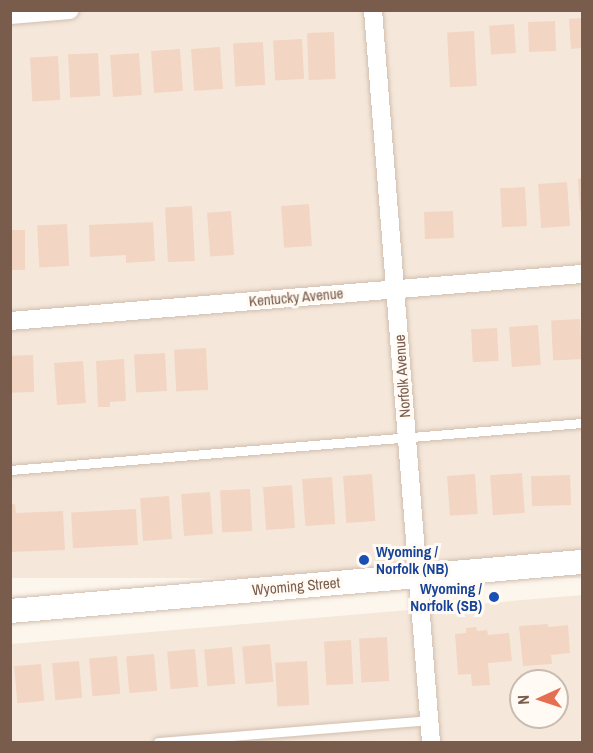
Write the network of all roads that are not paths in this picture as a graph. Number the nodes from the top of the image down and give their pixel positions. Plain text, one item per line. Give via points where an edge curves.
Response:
1 (70, 10) edge
2 (373, 10) edge
3 (10, 15) edge
4 (582, 273) edge
5 (396, 289) junction
6 (10, 321) edge
7 (582, 423) edge
8 (407, 437) junction
9 (10, 470) edge
10 (582, 562) edge
11 (417, 575) junction
12 (10, 611) edge
13 (429, 720) junction
14 (158, 742) edge
15 (431, 742) edge

1 - 3 street
2 - 5 street, Norfolk Avenue
4 - 5 street, Kentucky Avenue
5 - 6 street, Kentucky Avenue
5 - 8 street, Norfolk Avenue
7 - 8 lane
8 - 9 lane
8 - 11 street, Norfolk Avenue
10 - 11 street, Wyoming Street
11 - 12 street, Wyoming Street
11 - 13 street, Norfolk Avenue
13 - 14 lane
13 - 15 street, Norfolk Avenue

